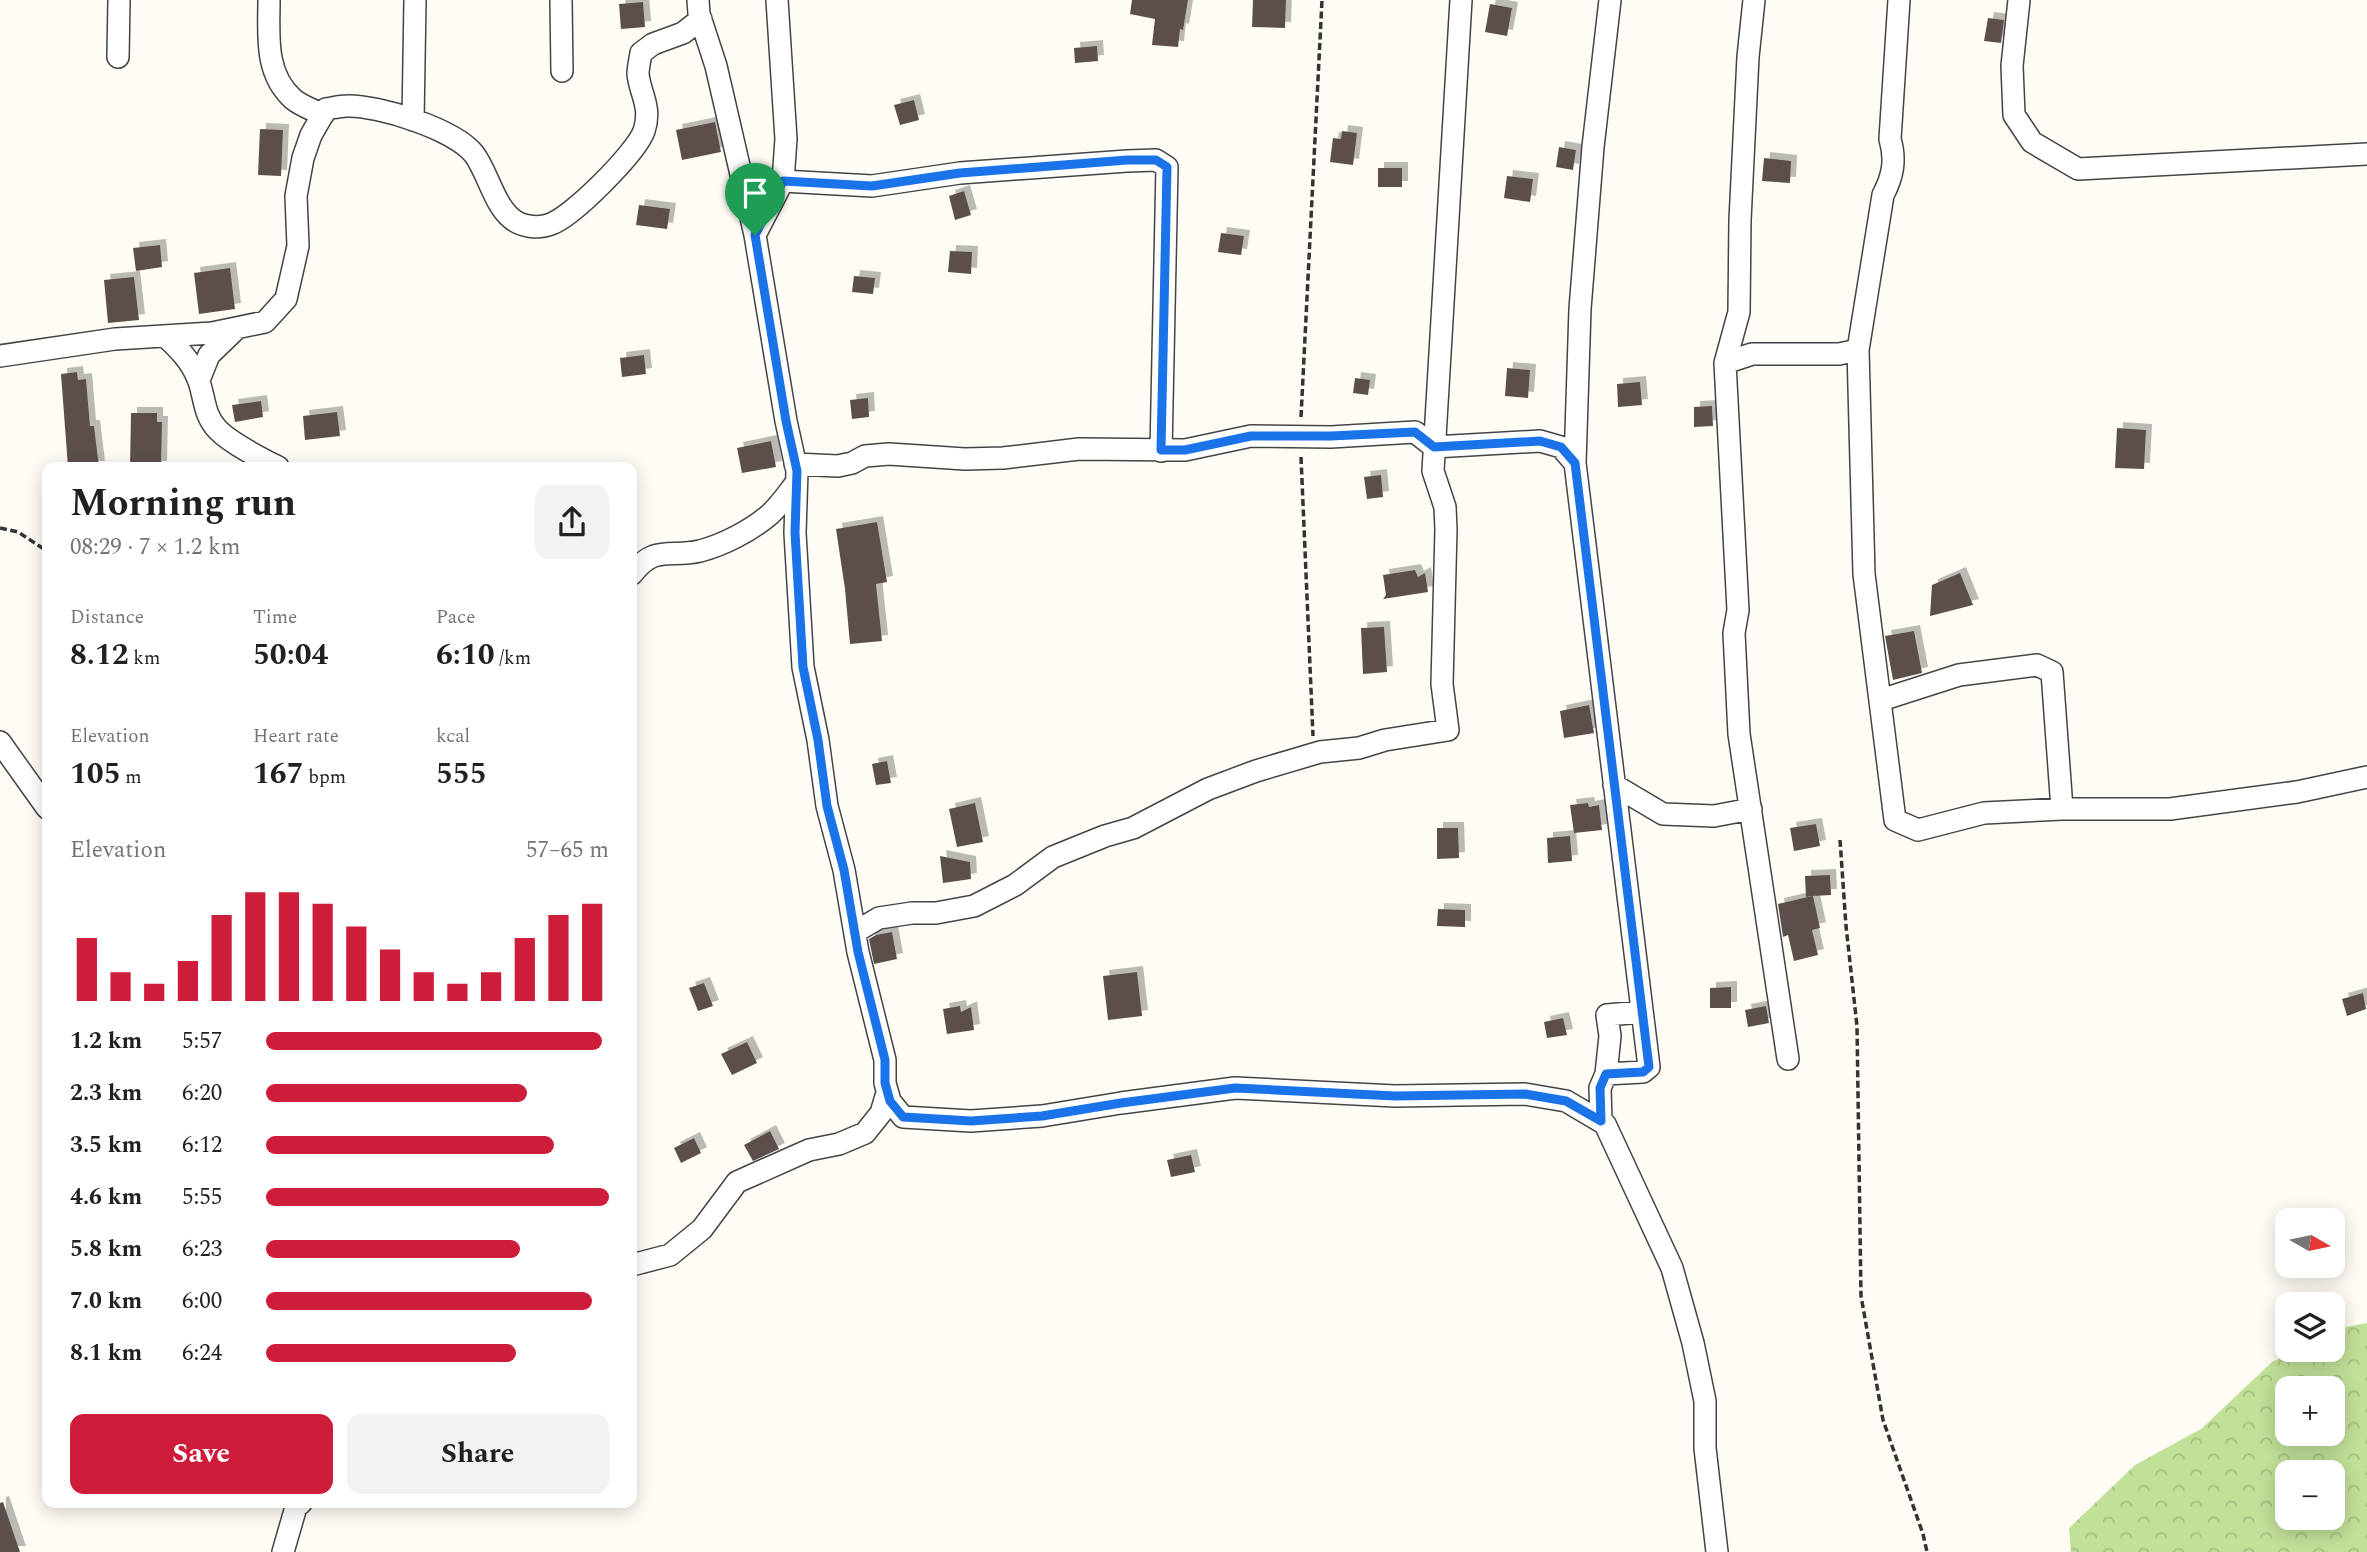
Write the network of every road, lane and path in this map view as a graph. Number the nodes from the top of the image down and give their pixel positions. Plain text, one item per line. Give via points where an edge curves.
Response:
1 (119, 0) edge
2 (270, 0) edge
3 (415, 0) edge
4 (561, 0) edge
5 (777, 0) edge
6 (1322, 0) edge
7 (1461, 0) edge
8 (1610, 0) edge
9 (1754, 0) edge
10 (1899, 0) edge
11 (2019, 0) edge
12 (699, 10) edge
13 (118, 57) dead end
14 (562, 71) dead end
15 (323, 115) junction
16 (413, 120) junction
17 (2367, 154) edge
18 (783, 181) junction
19 (755, 235) junction
20 (237, 328) junction
21 (165, 336) junction
22 (1858, 351) junction
23 (0, 356) edge
24 (1725, 363) junction
25 (199, 380) junction
26 (1436, 417) junction
27 (1415, 432) junction
28 (1300, 436) junction
29 (1434, 447) junction
30 (1161, 450) junction
31 (268, 462) edge
32 (1575, 463) junction
33 (796, 473) junction
34 (0, 528) edge
35 (42, 548) edge
36 (637, 568) edge
37 (1881, 700) junction
38 (0, 742) edge
39 (1313, 754) junction
40 (2367, 777) edge
41 (1614, 785) junction
42 (42, 801) edge
43 (1751, 809) junction
44 (2062, 809) junction
45 (1840, 840) dead end
46 (855, 932) junction
47 (1642, 1012) junction
48 (1788, 1059) dead end
49 (1606, 1074) junction
50 (887, 1093) junction
51 (1601, 1121) junction
52 (637, 1264) edge
53 (296, 1508) edge
54 (283, 1552) edge
55 (1717, 1552) edge
56 (1927, 1552) edge

1 - 13 street
2 - 15 street via 268,54 280,81 293,99
3 - 16 street
4 - 14 street
5 - 18 street via 786,139
6 - 28 path
7 - 26 street
8 - 32 street via 1580,309
9 - 24 street via 1747,70 1739,312
10 - 22 street via 1890,139 1895,155 1892,178 1883,195
11 - 17 street via 2012,66 2014,115 2032,142 2078,169
12 - 16 street via 683,33 641,53 638,74 647,102 644,131 631,153 583,201 551,224 525,226 509,217 474,153 455,137
12 - 19 street
15 - 16 street via 326,109 348,106
15 - 20 street via 303,158 296,196 298,246 286,299 265,322
18 - 19 street
18 - 30 street via 872,186 960,173 1127,160 1156,160 1167,167
19 - 33 street
20 - 21 street
20 - 25 street via 209,355
21 - 23 street
21 - 25 street via 184,352
22 - 24 street via 1752,354
22 - 37 street via 1864,574
24 - 43 street via 1738,610 1734,633 1739,734
25 - 31 street via 206,413 217,429
26 - 27 street
26 - 29 street
27 - 28 street
27 - 29 street
28 - 30 street via 1251,436 1185,450
28 - 39 path
29 - 32 street via 1540,441 1561,447
29 - 39 street via 1433,471 1445,507 1443,684 1448,730
30 - 33 street via 1079,449 977,458 889,454
32 - 41 street
33 - 36 street via 769,515 732,538 699,551 658,554
33 - 46 street via 803,667
34 - 35 path via 18,532
37 - 44 street via 1895,820 1917,830 1984,813
37 - 44 street via 1959,675 2037,665 2052,672
38 - 42 street
39 - 46 street via 1208,789 1133,828 1053,857 1015,885 974,906 879,918
40 - 44 street via 2297,792 2170,809
41 - 43 street via 1663,814 1714,816
41 - 47 street
43 - 48 street
45 - 56 path via 1857,1026 1861,1296 1883,1420
46 - 50 street via 885,1060
47 - 49 street via 1607,1015
47 - 49 street via 1649,1067 1643,1072
49 - 51 street via 1600,1088
50 - 51 street via 903,1117 971,1121 1042,1116 1235,1088 1395,1096 1525,1094 1566,1101
50 - 52 street via 881,1113 865,1133 809,1150 737,1182 702,1229 670,1255
51 - 55 street via 1672,1268 1693,1343 1705,1402 1705,1448
53 - 54 street

